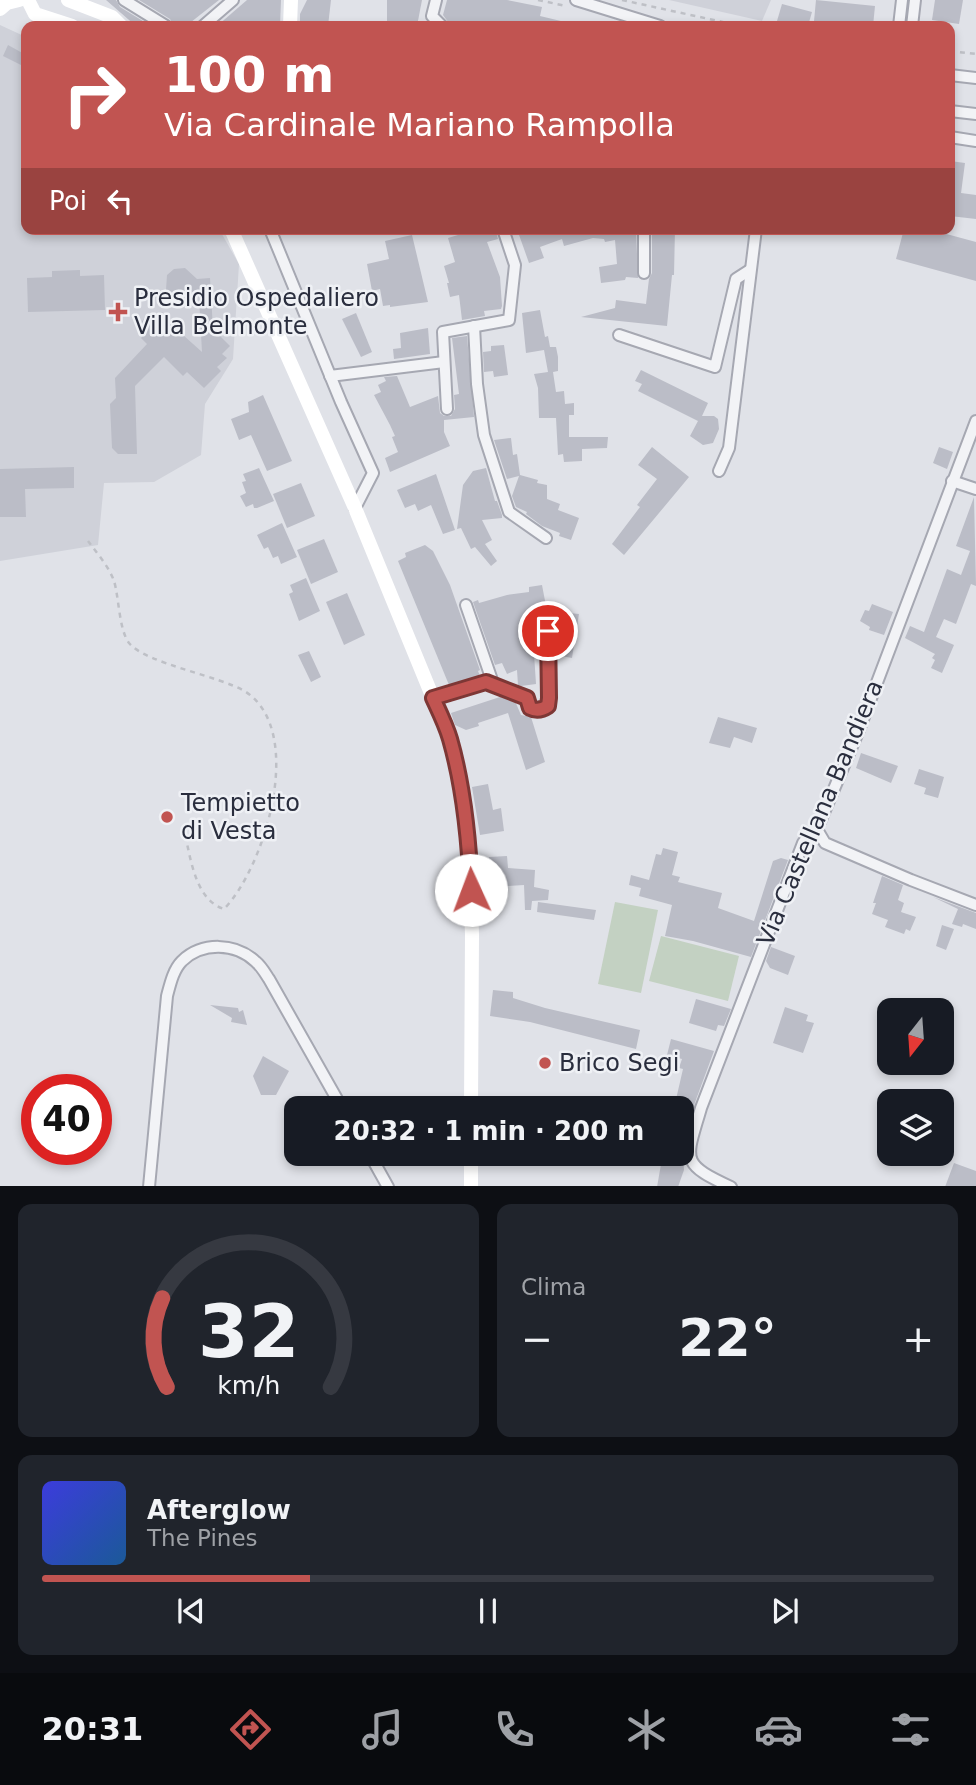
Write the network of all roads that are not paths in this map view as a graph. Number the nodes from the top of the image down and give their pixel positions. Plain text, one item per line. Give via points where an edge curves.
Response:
1 (19, 0) edge
2 (27, 0) edge
3 (68, 0) edge
4 (124, 0) edge
5 (233, 0) edge
6 (291, 0) edge
7 (436, 0) edge
8 (576, 0) edge
9 (902, 0) edge
10 (915, 0) edge
11 (600, 3) edge
12 (0, 9) edge
13 (57, 21) edge
14 (116, 21) edge
15 (158, 21) edge
16 (209, 21) edge
17 (290, 21) edge
18 (437, 21) edge
19 (647, 21) edge
20 (900, 21) edge
21 (913, 21) edge
22 (955, 76) edge
23 (976, 78) edge
24 (955, 112) edge
25 (976, 114) edge
26 (955, 138) edge
27 (976, 141) edge
28 (234, 235) edge
29 (272, 235) edge
30 (505, 235) edge
31 (644, 235) edge
32 (754, 235) edge
33 (750, 270) junction
34 (644, 273) dead end
35 (474, 326) junction
36 (619, 335) dead end
37 (444, 362) junction
38 (330, 376) junction
39 (447, 409) dead end
40 (976, 421) edge
41 (719, 471) dead end
42 (952, 481) junction
43 (976, 489) edge
44 (355, 508) junction
45 (547, 538) dead end
46 (466, 605) dead end
47 (550, 612) dead end
48 (494, 686) junction
49 (433, 698) junction
50 (815, 826) junction
51 (976, 905) edge
52 (335, 1096) edge
53 (471, 1096) edge
54 (376, 1166) edge
55 (471, 1166) edge
56 (149, 1186) edge
57 (388, 1186) edge
58 (471, 1186) edge
59 (731, 1186) edge

1 - 12 street
2 - 13 street via 35,14
3 - 14 street
4 - 15 street
5 - 16 street
6 - 17 street
7 - 18 street via 432,16
8 - 11 street
9 - 20 street
10 - 21 street
11 - 19 street
22 - 23 street
24 - 25 street
26 - 27 street
28 - 44 street
29 - 38 street
30 - 35 street via 515,265 509,320
31 - 34 street
32 - 33 street
33 - 36 street via 736,279 715,368
33 - 41 street via 729,448
35 - 37 street via 443,332
35 - 45 street via 484,435 509,512
37 - 38 street
37 - 39 street
38 - 44 street via 373,473
40 - 42 street, Via Castellana Bandiera
42 - 43 street
42 - 50 street, Via Castellana Bandiera via 859,730
44 - 49 street
46 - 48 street
47 - 48 street via 548,706 533,710 527,698
48 - 49 street via 486,682
49 - 53 street via 449,737 469,846
50 - 51 street via 825,843
50 - 59 street, Via Castellana Bandiera via 783,890 690,1145 692,1163 701,1173
52 - 56 street via 255,960 236,950 202,948 180,962 167,996
54 - 57 street
55 - 58 street

